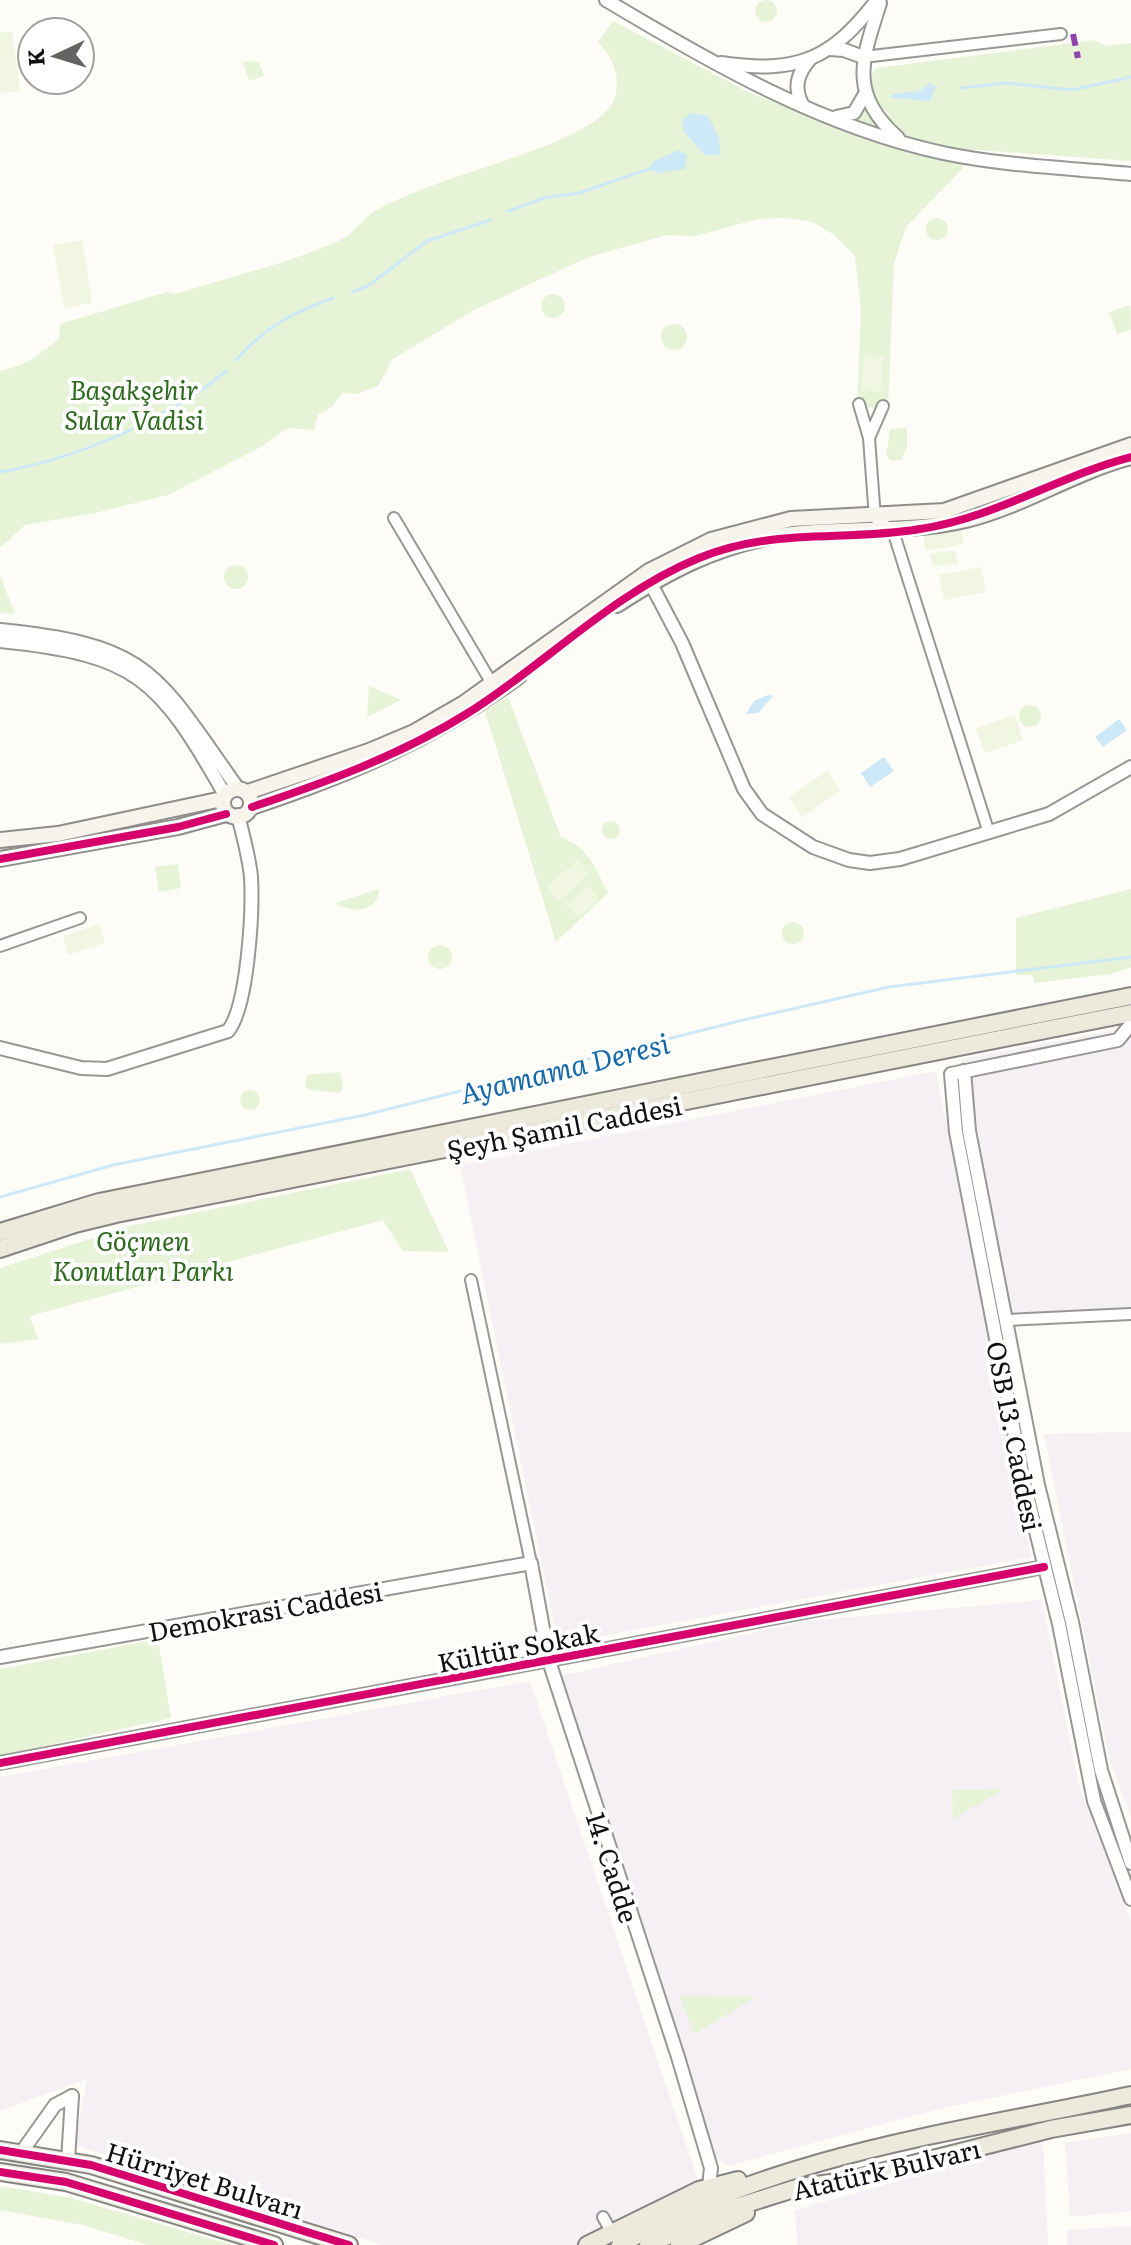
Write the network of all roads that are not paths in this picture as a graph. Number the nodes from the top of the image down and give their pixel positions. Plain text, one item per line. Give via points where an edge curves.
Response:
1 (606, 0) edge
2 (879, 0) edge
3 (1061, 34) dead end
4 (830, 49) junction
5 (863, 57) junction
6 (810, 59) junction
7 (710, 61) junction
8 (865, 94) junction
9 (803, 106) junction
10 (831, 117) junction
11 (903, 142) junction
12 (1131, 174) edge
13 (859, 404) dead end
14 (883, 406) dead end
15 (869, 438) junction
16 (1131, 445) edge
17 (1131, 457) edge
18 (394, 518) dead end
19 (875, 518) junction
20 (893, 531) junction
21 (651, 584) junction
22 (0, 630) edge
23 (0, 641) edge
24 (495, 688) junction
25 (1131, 767) edge
26 (233, 794) junction
27 (252, 807) junction
28 (232, 815) junction
29 (989, 833) junction
30 (0, 840) edge
31 (0, 859) edge
32 (80, 918) dead end
33 (0, 946) edge
34 (1131, 996) edge
35 (1131, 1013) edge
36 (1131, 1024) edge
37 (0, 1048) edge
38 (964, 1071) junction
39 (0, 1232) edge
40 (0, 1249) edge
41 (471, 1280) dead end
42 (1131, 1314) edge
43 (992, 1316) junction
44 (1007, 1320) junction
45 (531, 1563) junction
46 (1044, 1567) junction
47 (0, 1657) edge
48 (549, 1661) junction
49 (1091, 1756) junction
50 (0, 1763) edge
51 (1095, 1773) junction
52 (1131, 1863) edge
53 (1131, 1899) edge
54 (1131, 2095) edge
55 (1131, 2115) edge
56 (0, 2150) edge
57 (21, 2153) junction
58 (68, 2161) junction
59 (0, 2172) edge
60 (775, 2177) junction
61 (717, 2184) junction
62 (800, 2187) junction
63 (603, 2217) dead end
64 (616, 2239) edge
65 (274, 2245) edge
66 (349, 2245) edge
67 (587, 2245) edge
68 (599, 2245) edge
69 (648, 2245) edge
70 (679, 2245) edge

1 - 7 street
2 - 4 street via 855,30
2 - 5 street
3 - 5 street
4 - 5 street
4 - 6 street
5 - 8 street
6 - 7 street via 764,66
6 - 9 street via 797,85
7 - 9 street
8 - 10 street via 854,113
8 - 11 street via 880,120
9 - 10 street
10 - 11 street
11 - 12 street via 986,160
13 - 15 street
14 - 15 street
15 - 19 street
16 - 19 main road via 969,505
17 - 20 main road via 970,519
18 - 24 street
19 - 20 street
19 - 24 main road via 791,519 711,540 649,571
20 - 21 main road via 740,544 699,558
20 - 29 street
21 - 24 main road
21 - 29 street via 682,643 728,757 762,814 813,847 870,863
22 - 26 street via 83,641 141,667 180,704
23 - 26 street via 93,655 137,676 171,707
24 - 26 main road via 355,757
24 - 27 main road via 468,713 385,758
25 - 29 street via 1049,814
26 - 27 main road
26 - 28 main road
26 - 30 main road via 58,834
27 - 28 main road
28 - 31 main road
28 - 37 street via 251,875 251,911 239,1006 228,1031 107,1069 81,1068
32 - 33 street
34 - 39 main road, Şeyh Şamil Caddesi via 99,1202
35 - 40 main road, Şeyh Şamil Caddesi via 116,1214
36 - 38 street via 1118,1040
38 - 43 street, OSB 13. Caddesi via 951,1074 956,1132
38 - 44 street, OSB 13. Caddesi via 969,1131
41 - 45 street
42 - 44 street
43 - 44 street
43 - 46 street, OSB 13. Caddesi
44 - 49 street, OSB 13. Caddesi via 1038,1485 1072,1622
45 - 47 street, Demokrasi Caddesi
45 - 48 street, 14. Cadde
46 - 48 street, Kültür Sokak
46 - 49 street, OSB 13. Caddesi
48 - 50 street, Kültür Sokak
48 - 61 street, 14. Cadde
49 - 51 street
51 - 52 street
51 - 53 street via 1094,1801
54 - 60 main road via 947,2132
55 - 62 main road, Atatürk Bulvarı
56 - 57 main road, Hürriyet Bulvarı
57 - 58 main road, Hürriyet Bulvarı
57 - 58 street via 55,2105 72,2096
58 - 66 main road, Hürriyet Bulvarı
59 - 65 main road, Hürriyet Bulvarı via 66,2182
60 - 61 main road
60 - 64 main road
61 - 64 main road
62 - 69 main road, Atatürk Bulvarı via 717,2213
62 - 70 main road
63 - 64 street
64 - 67 main road
64 - 68 main road

